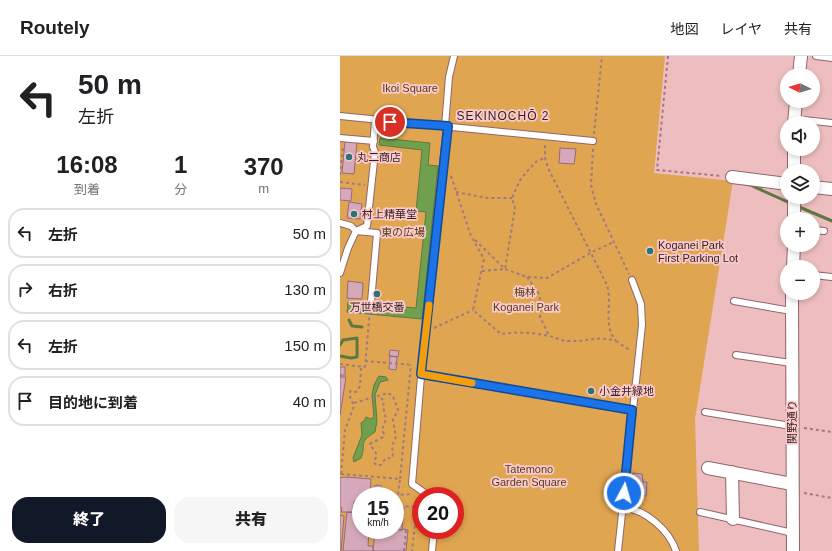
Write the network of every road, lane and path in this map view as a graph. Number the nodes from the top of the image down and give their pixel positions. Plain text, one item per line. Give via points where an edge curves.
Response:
1 (454, 56) edge
2 (602, 56) edge
3 (668, 56) edge
4 (801, 56) edge
5 (816, 56) edge
6 (832, 58) edge
7 (800, 68) edge
8 (340, 116) edge
9 (375, 121) junction
10 (820, 123) edge
11 (832, 124) edge
12 (446, 126) junction
13 (544, 137) junction
14 (342, 138) edge
15 (593, 141) junction
16 (374, 142) junction
17 (545, 158) junction
18 (443, 168) junction
19 (340, 176) edge
20 (732, 177) joint
21 (340, 182) edge
22 (780, 183) edge
23 (371, 186) junction
24 (820, 188) edge
25 (832, 189) edge
26 (456, 192) junction
27 (512, 198) junction
28 (340, 223) edge
29 (356, 231) junction
30 (820, 231) edge
31 (824, 231) dead end
32 (471, 236) junction
33 (614, 242) junction
34 (592, 252) junction
35 (505, 269) junction
36 (482, 271) junction
37 (340, 273) edge
38 (820, 276) edge
39 (528, 277) junction
40 (832, 278) edge
41 (632, 280) joint
42 (792, 300) edge
43 (734, 301) dead end
44 (371, 302) dead end
45 (473, 310) junction
46 (791, 311) junction
47 (370, 314) dead end
48 (426, 332) junction
49 (549, 336) junction
50 (616, 341) junction
51 (736, 355) dead end
52 (639, 356) junction
53 (365, 361) junction
54 (791, 363) junction
55 (340, 364) edge
56 (410, 365) junction
57 (422, 366) junction
58 (361, 367) dead end
59 (421, 374) junction
60 (380, 397) junction
61 (354, 403) junction
62 (632, 410) junction
63 (705, 412) dead end
64 (792, 426) junction
65 (832, 432) edge
66 (708, 468) dead end
67 (732, 472) junction
68 (341, 474) edge
69 (400, 479) junction
70 (416, 487) edge
71 (792, 488) junction
72 (412, 494) edge
73 (832, 498) edge
74 (623, 507) junction
75 (700, 512) dead end
76 (733, 519) junction
77 (793, 533) junction
78 (433, 539) edge
79 (404, 551) edge
80 (412, 551) edge
81 (432, 551) edge
82 (618, 551) edge
83 (676, 551) edge
84 (792, 551) edge

1 - 12 lane via 449,77
2 - 15 path
3 - 20 path via 657,170
4 - 7 street
5 - 6 lane
8 - 9 lane
9 - 12 lane
9 - 16 lane
10 - 11 lane
12 - 13 lane
12 - 18 lane
13 - 15 lane
13 - 17 path
14 - 16 lane
14 - 19 path
15 - 33 path via 590,185
16 - 23 lane
17 - 27 path via 537,161 520,180
17 - 34 path via 557,187
18 - 26 path via 450,174
18 - 48 lane
20 - 22 street
21 - 23 path
23 - 29 lane via 366,226
24 - 25 street
26 - 27 path via 487,198
26 - 32 path
27 - 35 path via 515,208
28 - 29 lane via 351,226
29 - 37 lane
29 - 44 lane via 377,233
30 - 31 lane
32 - 35 path
32 - 36 path via 484,259
33 - 34 path
33 - 41 path
34 - 39 path via 547,278
34 - 50 path via 610,295 608,324
35 - 36 path
35 - 39 path
36 - 45 path
38 - 40 lane
39 - 49 path via 538,292 541,302 540,317
41 - 52 lane via 642,313
42 - 46 street, 関野通り
43 - 46 lane
45 - 48 path
45 - 49 path via 501,334
46 - 54 street, 関野通り
47 - 53 path
48 - 57 lane
49 - 50 path via 570,341 595,338
50 - 52 path
51 - 54 lane
52 - 62 lane
53 - 55 path via 365,367
53 - 56 path
54 - 64 street, 関野通り
56 - 57 path
56 - 69 path
57 - 59 lane
58 - 61 path via 360,386 356,392 350,391
59 - 62 lane
59 - 70 lane via 412,484
60 - 60 path via 388,393 393,396 398,410 393,420 396,437 392,446 393,457 385,459 381,465 376,465 376,455 370,444 383,437 382,430 386,419 384,401
60 - 61 path
61 - 68 path via 345,430
62 - 74 lane
63 - 64 lane
64 - 65 path
64 - 71 street, 関野通り
66 - 67 street
67 - 71 street
67 - 76 street
68 - 69 path
69 - 72 path via 398,494
71 - 73 path
71 - 77 street, 関野通り
74 - 82 lane
74 - 83 lane via 647,516 672,540
75 - 76 lane
76 - 77 lane
77 - 84 street, 関野通り
78 - 81 lane
79 - 80 path via 406,531 400,530 402,506 417,507

